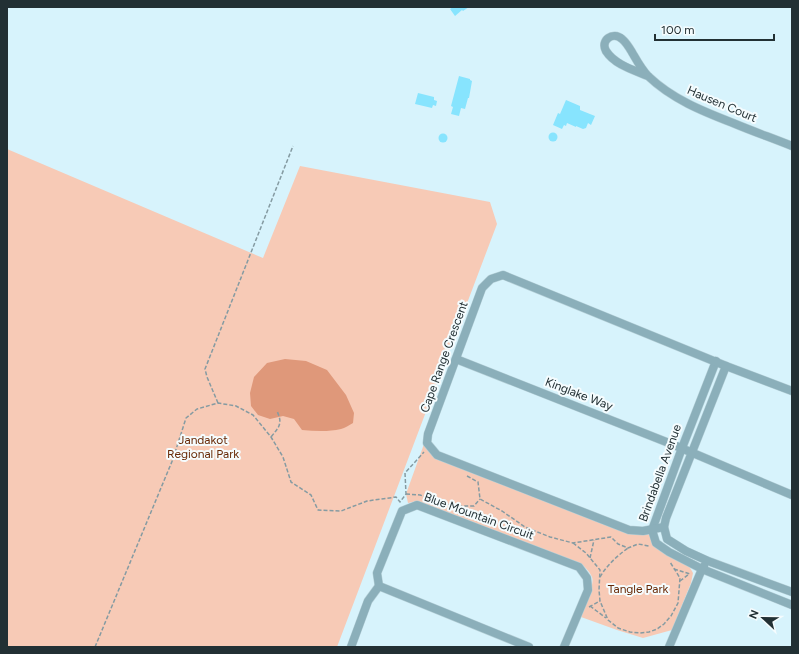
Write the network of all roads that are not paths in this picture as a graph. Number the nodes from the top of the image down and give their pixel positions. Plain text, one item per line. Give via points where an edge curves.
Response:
1 (648, 76) junction
2 (792, 146) edge
3 (456, 359) junction
4 (716, 361) junction
5 (726, 366) junction
6 (792, 392) edge
7 (682, 448) junction
8 (692, 452) junction
9 (792, 494) edge
10 (664, 528) junction
11 (652, 530) junction
12 (708, 561) junction
13 (702, 569) junction
14 (379, 586) junction
15 (792, 592) edge
16 (792, 605) edge
17 (351, 647) edge
18 (529, 647) edge
19 (564, 647) edge
20 (669, 647) edge

1 - 1 street, Hausen Court via 621,38 615,35 608,38 604,45 611,56 624,66
1 - 2 street, Hausen Court via 687,104
3 - 4 street, Cape Range Crescent via 482,288 491,279 503,275
3 - 7 street, Kinglake Way
3 - 11 street, Cape Range Crescent via 428,434 427,443 438,455 629,530
4 - 5 street, Cape Range Crescent
4 - 7 street, Brindabella Avenue
5 - 6 street, Cape Range Crescent
5 - 8 street, Brindabella Avenue
7 - 8 street, Kinglake Way
7 - 11 street, Brindabella Avenue
8 - 9 street, Kinglake Way
8 - 10 street, Brindabella Avenue
10 - 11 street, Cape Range Crescent
10 - 12 street, Brindabella Avenue via 667,539
11 - 13 street, Brindabella Avenue via 656,543
12 - 13 street
12 - 15 street, Brindabella Avenue
13 - 16 street, Brindabella Avenue
13 - 20 street
14 - 17 street via 368,601
14 - 18 street
14 - 19 street, Blue Mountain Circuit via 377,573 402,511 417,505 579,567 587,578 588,590

